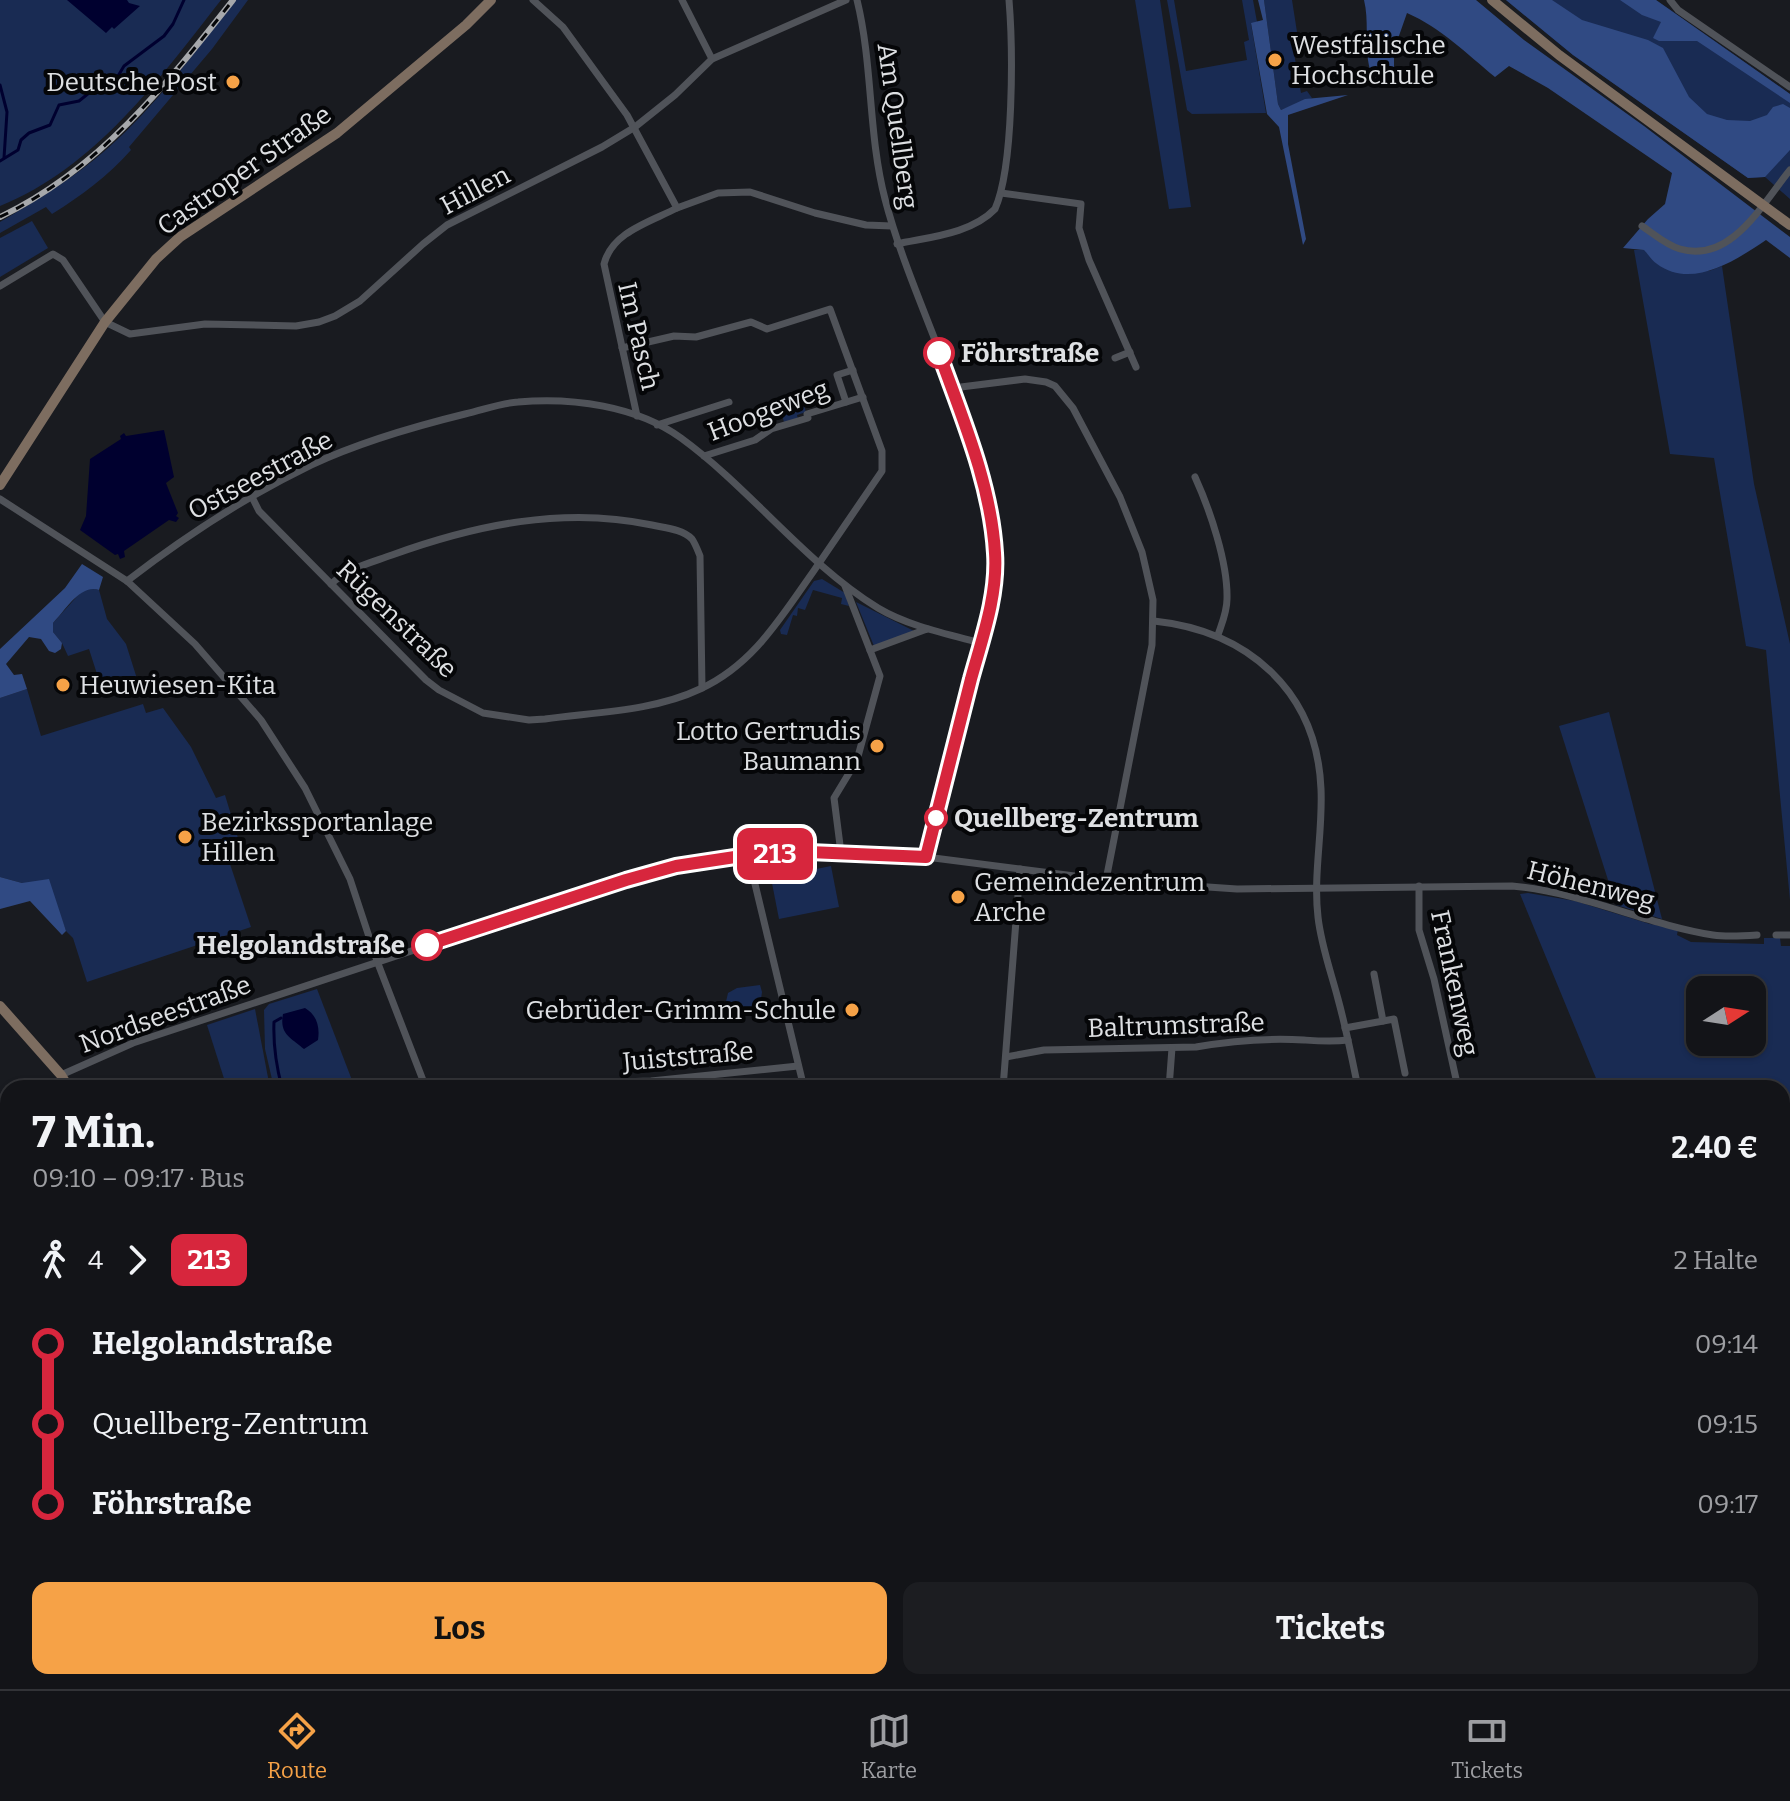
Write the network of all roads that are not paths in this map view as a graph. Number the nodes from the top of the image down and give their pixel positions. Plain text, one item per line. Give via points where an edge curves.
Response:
1 (491, 0) edge
2 (533, 0) edge
3 (682, 0) edge
4 (846, 0) edge
5 (857, 0) edge
6 (1009, 0) edge
7 (1492, 0) edge
8 (1672, 1) edge
9 (712, 59) junction
10 (1790, 87) edge
11 (635, 127) junction
12 (1790, 170) edge
13 (1001, 193) junction
14 (1763, 203) junction
15 (677, 208) junction
16 (1790, 225) edge
17 (892, 226) junction
18 (1642, 226) dead end
19 (897, 244) junction
20 (0, 286) edge
21 (105, 322) junction
22 (622, 348) junction
23 (1130, 352) junction
24 (1115, 358) dead end
25 (1136, 367) dead end
26 (853, 370) junction
27 (953, 388) junction
28 (863, 397) junction
29 (729, 402) dead end
30 (846, 402) junction
31 (637, 416) junction
32 (657, 425) junction
33 (704, 456) junction
34 (1195, 477) dead end
35 (0, 485) edge
36 (252, 497) junction
37 (0, 499) edge
38 (819, 563) junction
39 (127, 581) junction
40 (331, 584) junction
41 (844, 584) junction
42 (1154, 621) junction
43 (927, 629) junction
44 (1218, 635) junction
45 (981, 643) junction
46 (870, 650) junction
47 (702, 688) junction
48 (841, 853) junction
49 (748, 855) junction
50 (926, 857) junction
51 (1020, 869) junction
52 (1106, 880) junction
53 (1419, 886) junction
54 (1318, 888) junction
55 (1757, 935) dead end
56 (1776, 935) dead end
57 (1790, 935) edge
58 (377, 961) junction
59 (1374, 974) dead end
60 (0, 1006) edge
61 (1383, 1021) junction
62 (1345, 1028) junction
63 (1348, 1040) junction
64 (1172, 1048) junction
65 (1006, 1057) junction
66 (798, 1066) junction
67 (1405, 1073) dead end
68 (61, 1075) junction
69 (64, 1080) edge
70 (423, 1080) edge
71 (684, 1080) edge
72 (802, 1080) edge
73 (1004, 1080) edge
74 (1170, 1080) edge
75 (1356, 1080) edge
76 (1456, 1080) edge

1 - 21 main road, Castroper Straße via 337,133 180,237
2 - 11 street via 563,27
3 - 9 street
4 - 9 street, Hillen
5 - 17 street, Am Quellberg via 880,181
6 - 13 street via 1010,83
7 - 14 main road
8 - 10 street
9 - 11 street, Hillen
11 - 15 street
11 - 21 street, Hillen via 447,225 360,301 319,322 205,324 130,334
12 - 14 street
13 - 19 street via 995,209 971,225
13 - 23 street via 1081,204 1079,228 1089,260
14 - 16 main road
14 - 18 street via 1739,232 1709,249 1682,250
15 - 17 street, Im Pasch via 718,193 750,192 815,213
15 - 22 street, Im Pasch via 620,237 606,256 604,274
17 - 19 street, Am Quellberg
19 - 27 street, Am Quellberg
20 - 21 street via 53,254 63,260
21 - 35 main road, Castroper Straße
22 - 26 street, Rügenstraße via 751,322 767,329 830,309
22 - 31 street, Im Pasch
23 - 24 street
23 - 25 street
26 - 28 street, Rügenstraße
26 - 30 street, Hoogeweg via 837,375
27 - 42 street via 1025,379 1046,382 1066,397 1134,528 1149,577
27 - 45 street, Am Quellberg via 975,455 995,553
28 - 30 street, Hoogeweg
28 - 38 street, Rügenstraße via 882,451 882,471
29 - 32 street
30 - 33 street, Hoogeweg
31 - 32 street, Ostseestraße
31 - 36 street, Ostseestraße via 573,402 517,402 398,431 312,465
32 - 33 street, Ostseestraße
33 - 38 street, Ostseestraße
34 - 44 street via 1226,583 1226,615
36 - 39 street, Ostseestraße
36 - 40 street, Rügenstraße via 259,511
37 - 39 street
38 - 41 street, Ostseestraße
38 - 47 street, Rügenstraße via 758,647 739,666
39 - 58 street via 195,644 289,761 350,879
40 - 47 street, Rügenstraße via 426,680 483,713 545,719 674,700
40 - 47 street via 343,573 404,551 506,522 620,518 680,531 700,556
41 - 43 street, Ostseestraße via 880,609
41 - 46 street
42 - 44 street
42 - 52 street
43 - 45 street, Ostseestraße
43 - 46 street
44 - 54 street via 1276,675 1310,730 1321,785
45 - 50 street, Am Quellberg
46 - 48 street via 880,676 857,760 834,798
48 - 49 street, Nordseestraße
48 - 50 street, Nordseestraße
49 - 58 street, Nordseestraße via 626,880
49 - 66 street
50 - 51 street, Nordseestraße
51 - 52 street, Nordseestraße
51 - 65 street
52 - 54 street, Nordseestraße via 1237,889
53 - 54 street, Höhenweg
53 - 55 street, Höhenweg via 1551,891 1715,935
53 - 76 street, Frankenweg via 1419,930
54 - 62 street via 1322,941
56 - 57 street
58 - 68 street, Nordseestraße via 133,1043
58 - 70 street
59 - 61 street
60 - 68 main road
61 - 62 street
61 - 67 street via 1394,1019
62 - 63 street
63 - 64 street, Baltrumstraße
63 - 75 street
64 - 65 street, Baltrumstraße via 1044,1050
64 - 74 street
65 - 73 street
66 - 71 street, Juiststraße
66 - 72 street
68 - 69 main road

